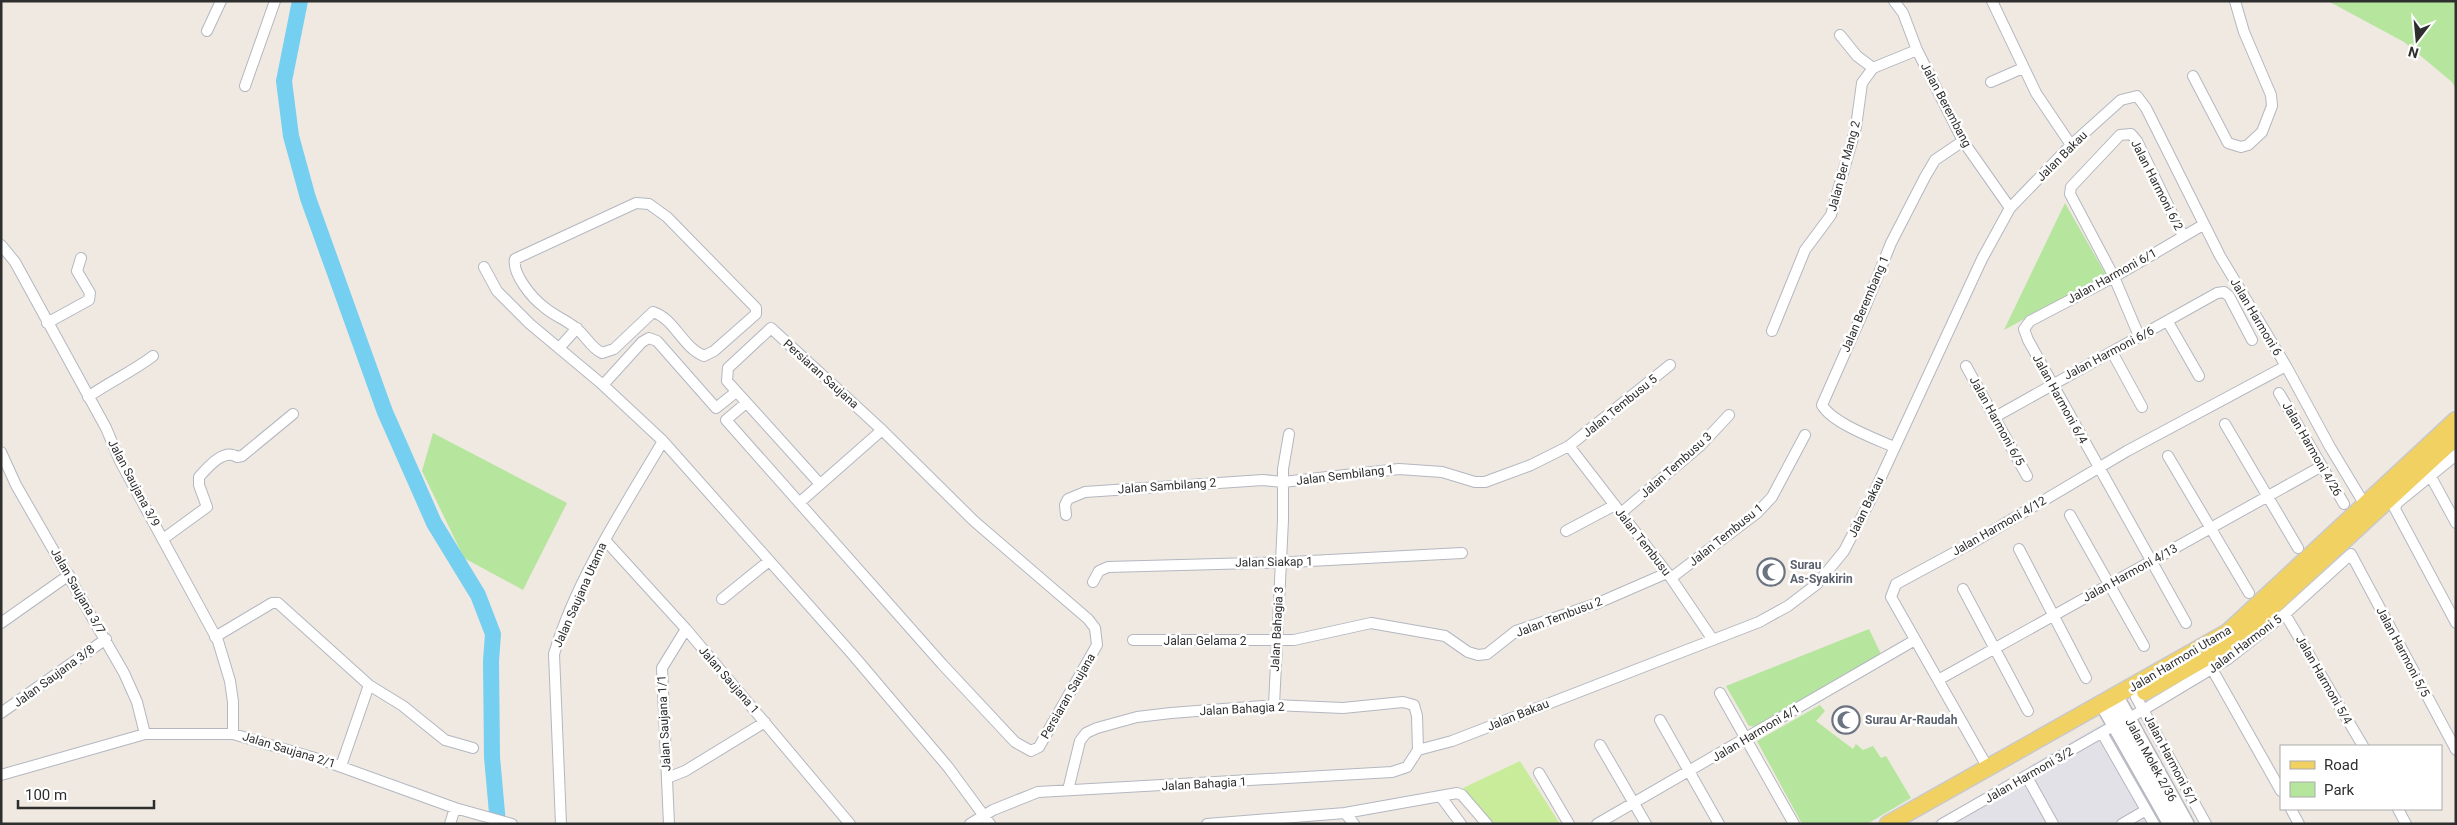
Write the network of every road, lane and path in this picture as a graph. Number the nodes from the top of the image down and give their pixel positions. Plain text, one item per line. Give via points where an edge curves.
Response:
1 (222, 1) edge
2 (275, 1) edge
3 (1894, 1) edge
4 (1992, 1) edge
5 (2235, 1) edge
6 (207, 31) dead end
7 (1840, 35) dead end
8 (1920, 57) junction
9 (1873, 68) junction
10 (2022, 68) junction
11 (2193, 76) dead end
12 (1991, 82) dead end
13 (245, 86) dead end
14 (2150, 115) joint
15 (1963, 141) junction
16 (2071, 144) junction
17 (2010, 208) junction
18 (2203, 225) junction
19 (2183, 236) junction
20 (1, 245) edge
21 (81, 258) dead end
22 (484, 267) dead end
23 (2114, 277) junction
24 (2168, 322) junction
25 (47, 323) junction
26 (577, 328) junction
27 (2024, 329) joint
28 (1772, 331) dead end
29 (2139, 336) junction
30 (2252, 340) dead end
31 (560, 348) junction
32 (2112, 352) junction
33 (153, 356) dead end
34 (1670, 365) dead end
35 (1966, 366) dead end
36 (2286, 366) junction
37 (2199, 376) dead end
38 (2053, 384) junction
39 (603, 385) junction
40 (736, 392) junction
41 (2279, 393) dead end
42 (88, 397) junction
43 (746, 403) junction
44 (2142, 407) dead end
45 (293, 414) dead end
46 (1729, 415) dead end
47 (1995, 416) junction
48 (2456, 420) edge
49 (2225, 424) dead end
50 (882, 430) junction
51 (1289, 434) dead end
52 (1805, 435) dead end
53 (2456, 437) edge
54 (663, 441) junction
55 (1574, 442) junction
56 (1893, 449) junction
57 (1, 452) edge
58 (2456, 455) edge
59 (2168, 456) dead end
60 (2322, 466) junction
61 (2098, 468) junction
62 (2027, 476) dead end
63 (2431, 477) junction
64 (1466, 478) joint
65 (1291, 481) junction
66 (820, 484) junction
67 (2268, 496) junction
68 (799, 503) junction
69 (2344, 504) dead end
70 (1622, 509) junction
71 (2367, 509) junction
72 (1066, 515) dead end
73 (2070, 515) dead end
74 (2456, 523) edge
75 (2212, 528) junction
76 (1566, 531) dead end
77 (164, 539) junction
78 (609, 545) junction
79 (2298, 548) dead end
80 (2019, 549) dead end
81 (1462, 553) dead end
82 (2351, 554) joint
83 (769, 561) junction
84 (2151, 561) junction
85 (1281, 563) junction
86 (69, 575) junction
87 (1672, 575) junction
88 (1093, 582) dead end
89 (2109, 585) junction
90 (1964, 589) dead end
91 (2249, 593) dead end
92 (722, 600) dead end
93 (2285, 614) junction
94 (2052, 616) junction
95 (2456, 622) edge
96 (1, 623) edge
97 (2186, 623) dead end
98 (682, 635) junction
99 (215, 637) junction
100 (106, 639) junction
101 (1133, 640) dead end
102 (1277, 640) junction
103 (1713, 640) junction
104 (1914, 640) junction
105 (2144, 646) dead end
106 (1994, 648) junction
107 (2212, 669) junction
108 (2086, 678) dead end
109 (1938, 680) junction
110 (369, 685) junction
111 (1720, 693) dead end
112 (2140, 703) junction
113 (1274, 705) junction
114 (2028, 711) dead end
115 (2115, 711) junction
116 (1, 714) edge
117 (1660, 720) dead end
118 (765, 722) junction
119 (2102, 733) junction
120 (145, 734) junction
121 (233, 734) junction
122 (1745, 739) junction
123 (1600, 745) dead end
124 (2362, 745) edge
125 (474, 748) dead end
126 (1418, 750) junction
127 (2456, 750) edge
128 (341, 766) junction
129 (1988, 768) junction
130 (1690, 771) junction
131 (1539, 773) dead end
132 (1, 775) edge
133 (2027, 777) junction
134 (667, 778) junction
135 (2280, 789) edge
136 (1068, 790) junction
137 (1441, 797) junction
138 (1634, 803) junction
139 (455, 808) junction
140 (2146, 810) junction
141 (2292, 810) edge
142 (2399, 810) edge
143 (1345, 813) junction
144 (987, 819) edge
145 (450, 824) edge
146 (512, 824) edge
147 (561, 824) edge
148 (669, 824) edge
149 (850, 824) edge
150 (970, 824) edge
151 (1206, 824) edge
152 (1354, 824) edge
153 (1461, 824) edge
154 (1487, 824) edge
155 (1570, 824) edge
156 (1597, 824) edge
157 (1646, 824) edge
158 (1719, 824) edge
159 (1794, 824) edge
160 (1888, 824) edge
161 (1909, 824) edge
162 (1942, 824) edge
163 (2053, 824) edge
164 (2122, 824) edge
165 (2154, 824) edge
166 (2171, 824) edge
167 (2186, 824) edge
168 (2206, 824) edge
169 (2299, 824) edge
170 (2406, 824) edge

1 - 6 street
2 - 13 street
3 - 8 street, Jalan Berembang via 1903,13
4 - 10 street
5 - 11 street via 2244,32 2271,95 2271,112 2262,132 2248,145 2241,147 2228,143
7 - 9 street via 1857,56
8 - 9 street
8 - 15 street, Jalan Berembang
9 - 28 street, Jalan Ber Mang 2 via 1862,83 1856,127 1832,216 1806,250
10 - 12 street
10 - 16 street
14 - 16 street, Jalan Bakau via 2137,96 2121,100
14 - 18 street, Jalan Harmoni 6
15 - 17 street, Jalan Berembang
15 - 56 street, Jalan Berembang 1 via 1935,160 1925,176 1891,244 1822,405 1828,413
16 - 17 street, Jalan Bakau
17 - 56 street, Jalan Bakau via 1982,259
18 - 19 street, Jalan Harmoni 6/1
18 - 36 street, Jalan Harmoni 6
19 - 23 street, Jalan Harmoni 6/1
19 - 23 street, Jalan Harmoni 6/2 via 2137,141 2131,134 2120,135 2071,187 2070,194
20 - 25 street, Jalan Saujana 3/9 via 15,262
21 - 25 street via 77,271 89,291 89,300
22 - 31 street via 498,291 530,324
23 - 27 street, Jalan Harmoni 6/1 via 2030,321
23 - 29 street
24 - 29 street, Jalan Harmoni 6/6
24 - 30 street, Jalan Harmoni 6/6 via 2224,292
24 - 37 street
25 - 42 street, Jalan Saujana 3/9
26 - 26 street via 536,301 517,273 515,258 636,203 649,204 666,217 756,308 756,314 714,352 704,356 695,353 662,315 653,312 608,352 596,350
26 - 31 street
27 - 38 street, Jalan Harmoni 6/4
29 - 32 street, Jalan Harmoni 6/6
31 - 39 street
32 - 38 street, Jalan Harmoni 6/6
32 - 44 street
33 - 42 street
34 - 55 street, Jalan Tembusu 5
35 - 47 street, Jalan Harmoni 6/5
36 - 61 street, Jalan Harmoni 4/12
36 - 71 street, Jalan Harmoni 6
38 - 47 street, Jalan Harmoni 6/6
38 - 61 street, Jalan Harmoni 6/4
39 - 40 street via 649,338 657,341 716,408
39 - 54 street
40 - 43 street
40 - 50 street, Persiaran Saujana via 727,381 728,368 771,328
41 - 60 street, Jalan Harmoni 4/26
42 - 77 street, Jalan Saujana 3/9
43 - 66 street
43 - 68 street, Persiaran Saujana via 726,420
45 - 77 street via 242,456 226,454 205,471 199,477 199,485 207,507
46 - 70 street, Jalan Tembusu 3 via 1700,446
47 - 62 street, Jalan Harmoni 6/5
48 - 71 main road, Jalan Harmoni Utama
49 - 67 street
50 - 66 street
50 - 68 street, Persiaran Saujana via 974,521 1095,628 1097,646 1039,747 1031,751 1015,742
51 - 65 street, Jalan Bahagia 3
52 - 87 street, Jalan Tembusu 1 via 1772,496 1757,513
53 - 71 main road, Jalan Harmoni Utama
54 - 78 street, Jalan Saujana Utama
54 - 83 street
55 - 64 street, Jalan Tembusu 5 via 1531,465 1485,482
55 - 70 street, Jalan Tembusu
56 - 103 street, Jalan Bakau via 1844,550 1817,584 1774,614
57 - 86 street, Jalan Saujana 3/7 via 16,485
58 - 63 street
59 - 75 street
60 - 67 street, Jalan Harmoni 4/13
60 - 69 street, Jalan Harmoni 4/26
61 - 84 street, Jalan Harmoni 6/4
61 - 104 street, Jalan Harmoni 4/12 via 1896,584 1892,597
63 - 74 street
63 - 95 street via 2395,506
64 - 65 street, Jalan Sembilang 1 via 1442,472 1399,469
65 - 72 street, Jalan Sambilang 2 via 1085,492 1068,499
65 - 85 street, Jalan Bahagia 3
66 - 68 street
67 - 75 street, Jalan Harmoni 4/13
67 - 79 street
70 - 76 street, Jalan Tembusu 3
70 - 87 street, Jalan Tembusu
71 - 112 main road, Jalan Harmoni Utama via 2234,642
71 - 115 main road, Jalan Harmoni Utama via 2228,632
73 - 89 street
75 - 84 street, Jalan Harmoni 4/13
75 - 91 street
77 - 99 street, Jalan Saujana 3/9
78 - 98 street, Jalan Saujana 1
78 - 147 street, Jalan Saujana Utama via 560,633 554,654
80 - 94 street
81 - 85 street, Jalan Siakap 1
82 - 93 street, Jalan Harmoni 5
82 - 127 street, Jalan Harmoni 5/5
83 - 92 street
83 - 144 street via 897,708
84 - 89 street, Jalan Harmoni 4/13
84 - 97 street, Jalan Harmoni 6/4
85 - 88 street, Jalan Siakap 1 via 1108,567 1099,571
85 - 102 street, Jalan Bahagia 3
86 - 96 street
86 - 100 street, Jalan Saujana 3/7
87 - 102 street, Jalan Tembusu 2 via 1516,631 1487,654 1473,654 1445,636 1371,623 1307,638
87 - 103 street, Jalan Tembusu
89 - 94 street, Jalan Harmoni 4/13
89 - 105 street
90 - 106 street
93 - 107 street, Jalan Harmoni 5
93 - 124 street, Jalan Harmoni 5/4
94 - 106 street, Jalan Harmoni 4/13
94 - 108 street
98 - 118 street, Jalan Saujana 1
98 - 134 street, Jalan Saujana 1/1 via 665,661 662,673
99 - 110 street via 278,603
99 - 121 street, Jalan Saujana 3/9 via 230,681
100 - 116 street, Jalan Saujana 3/8
100 - 120 street, Jalan Saujana 3/7 via 137,702
101 - 102 street, Jalan Gelama 2
102 - 113 street, Jalan Bahagia 3
103 - 126 street, Jalan Bakau via 1452,741
104 - 109 street, Jalan Harmoni 4/12
104 - 122 street, Jalan Harmoni 4/1
106 - 109 street, Jalan Harmoni 4/13
106 - 114 street
107 - 112 street, Jalan Harmoni 5
107 - 135 street
109 - 129 street, Jalan Harmoni 4/12
110 - 125 street via 403,706 445,740
110 - 128 street
111 - 122 street
112 - 115 main road, Jalan Harmoni Utama
112 - 168 street, Jalan Harmoni 5/1
113 - 126 street, Jalan Bahagia 2 via 1342,708 1403,702 1414,705
113 - 136 street, Jalan Bahagia 2 via 1171,712 1137,717 1089,731 1080,741
115 - 119 street, Jalan Harmoni 3/2
115 - 129 main road, Jalan Harmoni Utama
115 - 161 main road, Jalan Harmoni Utama
115 - 166 street, Jalan Molek 2/36
115 - 167 street, Jalan Molek 2/36
117 - 130 street
118 - 134 street via 685,771
118 - 149 street, Jalan Saujana 1
119 - 133 street, Jalan Harmoni 3/2
119 - 140 street
120 - 121 street, Jalan Saujana 2/1
120 - 132 street, Jalan Saujana 2/1
121 - 128 street, Jalan Saujana 2/1
122 - 130 street, Jalan Harmoni 4/1
122 - 159 street
123 - 138 street
126 - 136 street, Jalan Bahagia 1 via 1406,767 1392,772
128 - 139 street, Jalan Saujana 2/1
129 - 160 main road, Jalan Harmoni Utama
130 - 138 street, Jalan Harmoni 4/1
130 - 158 street
131 - 155 street
133 - 162 street, Jalan Harmoni 3/2
133 - 163 street
134 - 148 street, Jalan Saujana 1/1
136 - 144 street, Jalan Bahagia 1 via 1028,795
137 - 143 street
137 - 153 street
137 - 154 street via 1462,795
138 - 156 street, Jalan Harmoni 4/1
138 - 157 street
139 - 145 street
139 - 146 street, Jalan Saujana 2/1
140 - 164 street
140 - 165 street
141 - 169 street
142 - 170 street
143 - 151 street
143 - 152 street
144 - 150 street, Jalan Bahagia 1

